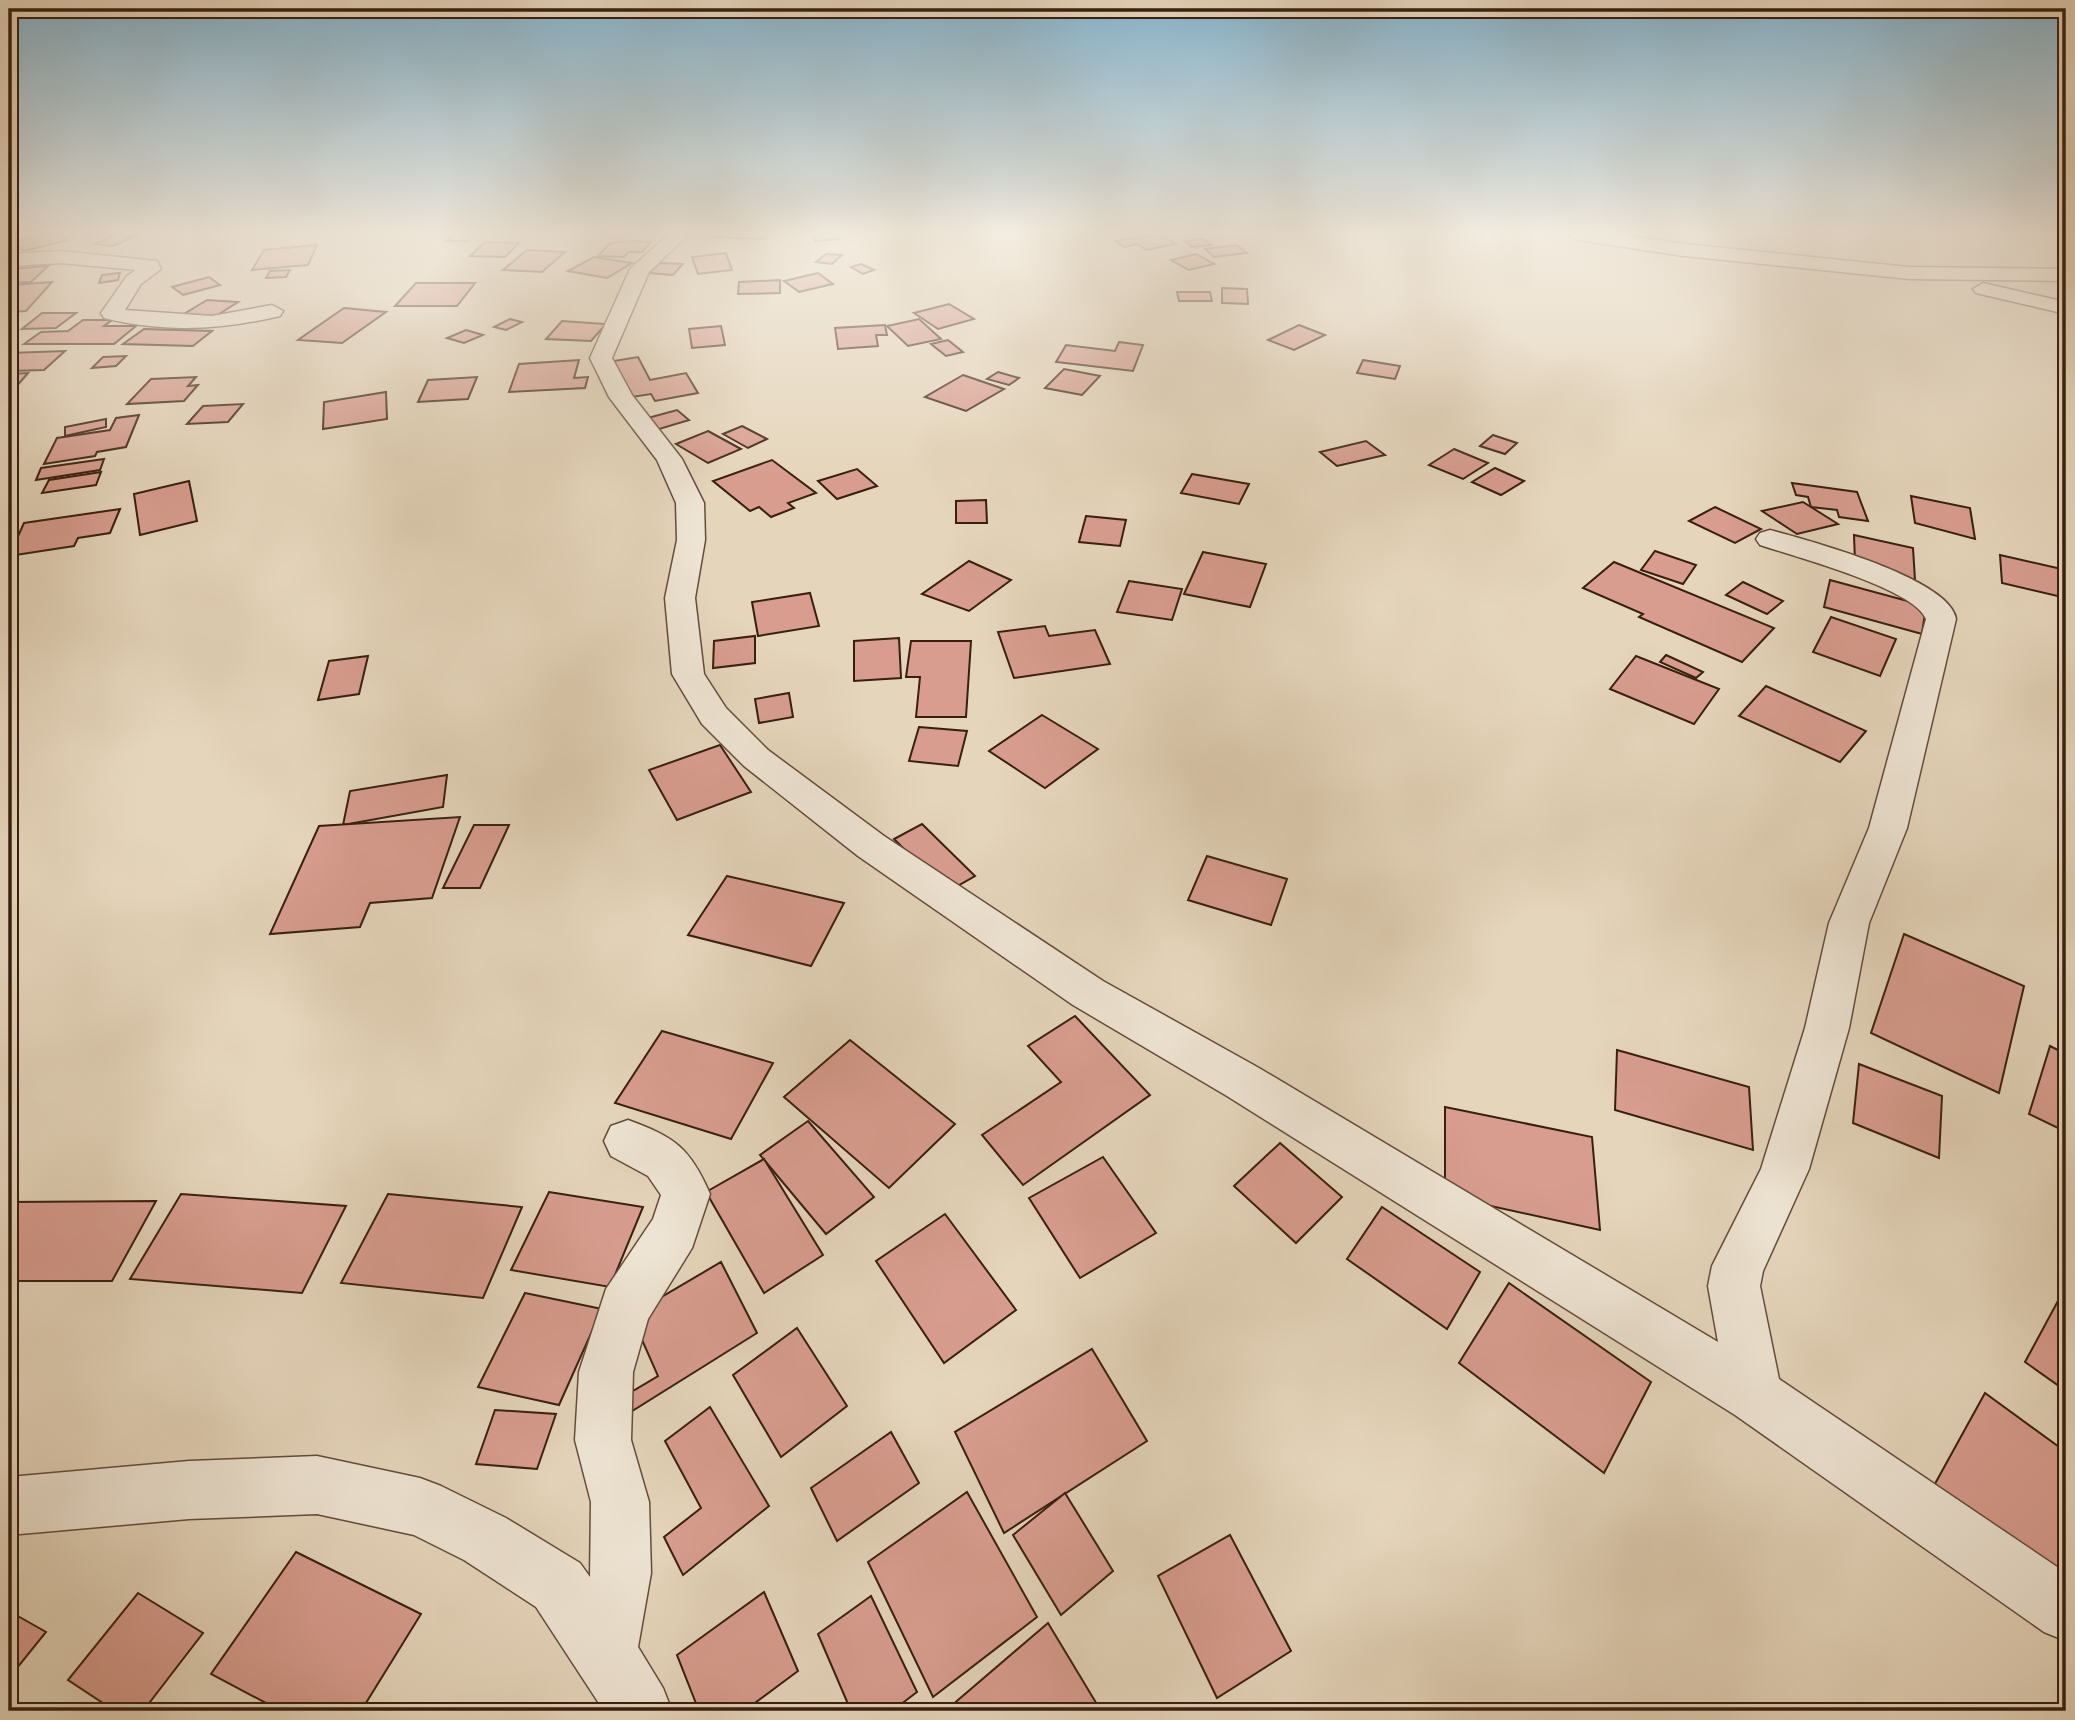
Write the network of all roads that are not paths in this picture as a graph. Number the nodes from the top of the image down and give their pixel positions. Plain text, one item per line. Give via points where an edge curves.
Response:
1 (117, 314) edge
2 (256, 314) edge
3 (620, 314) edge
4 (1770, 539) dead end
5 (628, 1141) dead end
6 (1755, 1395) junction
7 (9, 1506) edge
8 (2066, 1610) edge
9 (605, 1653) junction
10 (640, 1711) edge

1 - 2 street via 212,323
3 - 6 street via 601,358 621,397 669,459 690,503 691,540 680,598 682,635 688,674 714,716 792,788 1088,993 1243,1082
4 - 6 street via 1902,586 1933,604 1941,619 1888,828 1849,923 1827,1028 1785,1169 1738,1266 1734,1286
5 - 9 street via 659,1154 674,1167 686,1194 674,1231 625,1308 606,1373 603,1440 620,1502 621,1573
6 - 8 street
7 - 9 street via 189,1490 317,1485 420,1507 485,1539 558,1585
9 - 10 street

